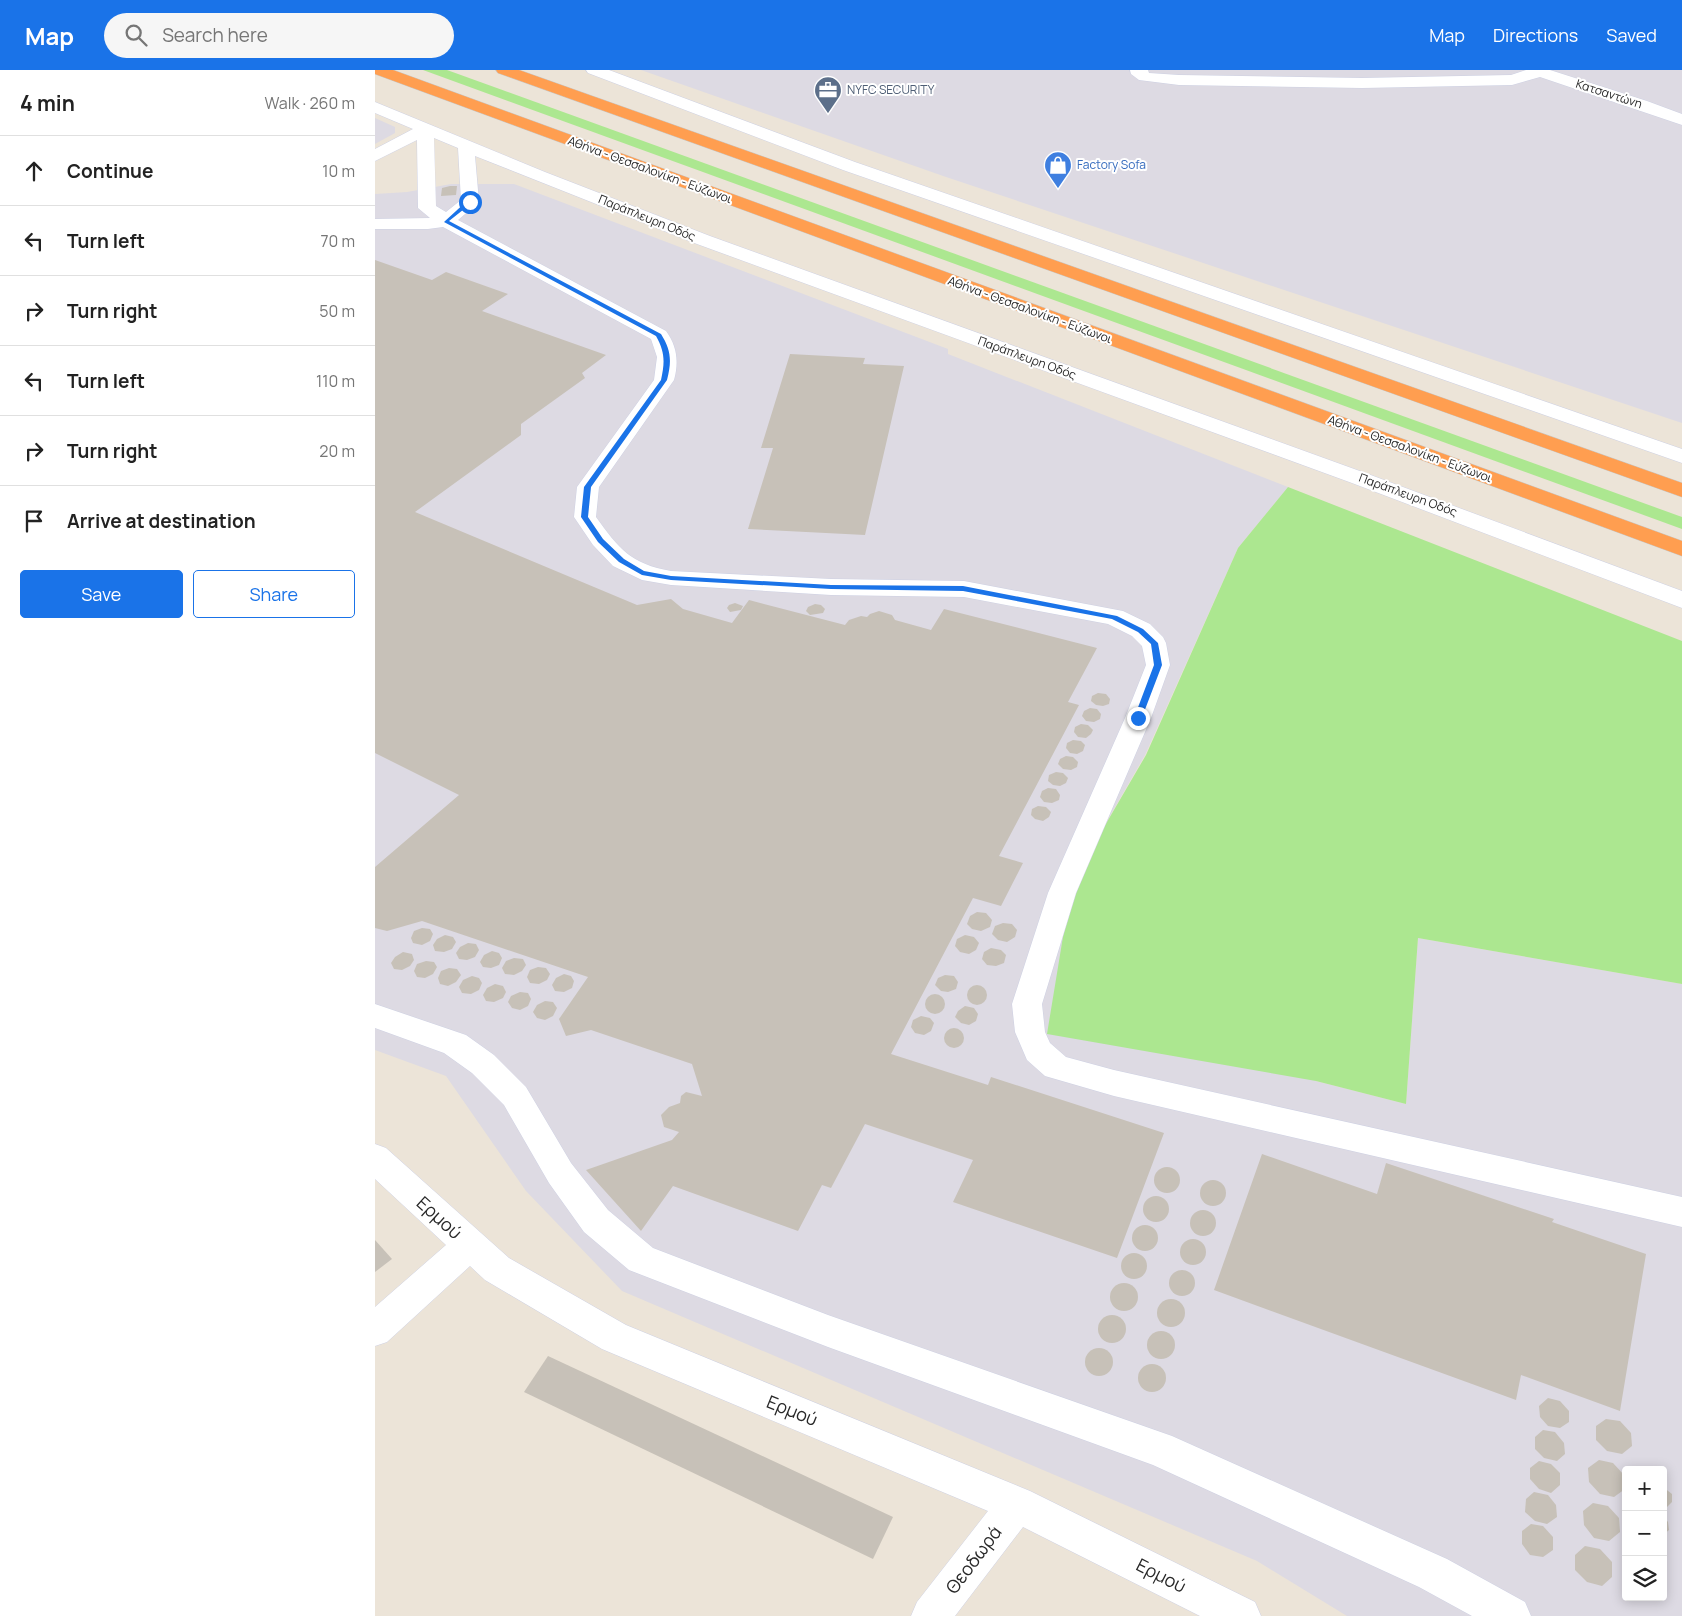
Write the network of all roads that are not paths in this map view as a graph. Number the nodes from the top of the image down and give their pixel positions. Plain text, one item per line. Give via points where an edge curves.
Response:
1 (378, 70) edge
2 (504, 70) edge
3 (594, 70) edge
4 (1140, 70) edge
5 (1537, 71) edge
6 (375, 107) edge
7 (1682, 120) edge
8 (426, 129) junction
9 (466, 146) junction
10 (375, 156) edge
11 (446, 221) junction
12 (375, 224) edge
13 (1682, 456) edge
14 (1682, 490) edge
15 (1682, 549) edge
16 (1682, 600) edge
17 (375, 1016) edge
18 (375, 1158) edge
19 (1682, 1212) edge
20 (469, 1245) junction
21 (375, 1330) edge
22 (1017, 1504) junction
23 (931, 1616) edge
24 (1241, 1616) edge
25 (1511, 1616) edge

1 - 15 highway, Αθήνα - Θεσσαλονίκη - Εύζωνοι
2 - 14 highway
3 - 13 street via 849,166
4 - 5 street via 1137,71 1145,77 1179,80 1363,83 1513,80
5 - 7 street, Κατσαντώνη
6 - 8 street, Παράπλευρη Οδός
8 - 9 street, Παράπλευρη Οδός
8 - 10 street
8 - 11 street via 427,208
9 - 11 street via 470,202
9 - 16 street, Παράπλευρη Οδός via 751,258 1422,500
11 - 12 street
11 - 19 street via 659,335 666,348 668,363 664,380 587,487 585,517 621,561 642,573 671,578 831,587 963,589 1114,617 1141,630 1154,643 1158,665 1062,893 1027,1004 1030,1032 1038,1051 1056,1067
17 - 25 street via 455,1044 483,1064 515,1096 560,1173 596,1221 641,1259 828,1331 1159,1450 1433,1573
18 - 20 street, Ερμού
20 - 21 street
20 - 22 street, Ερμού via 497,1269 615,1337
22 - 23 street, Θεοδωρά
22 - 24 street, Ερμού

